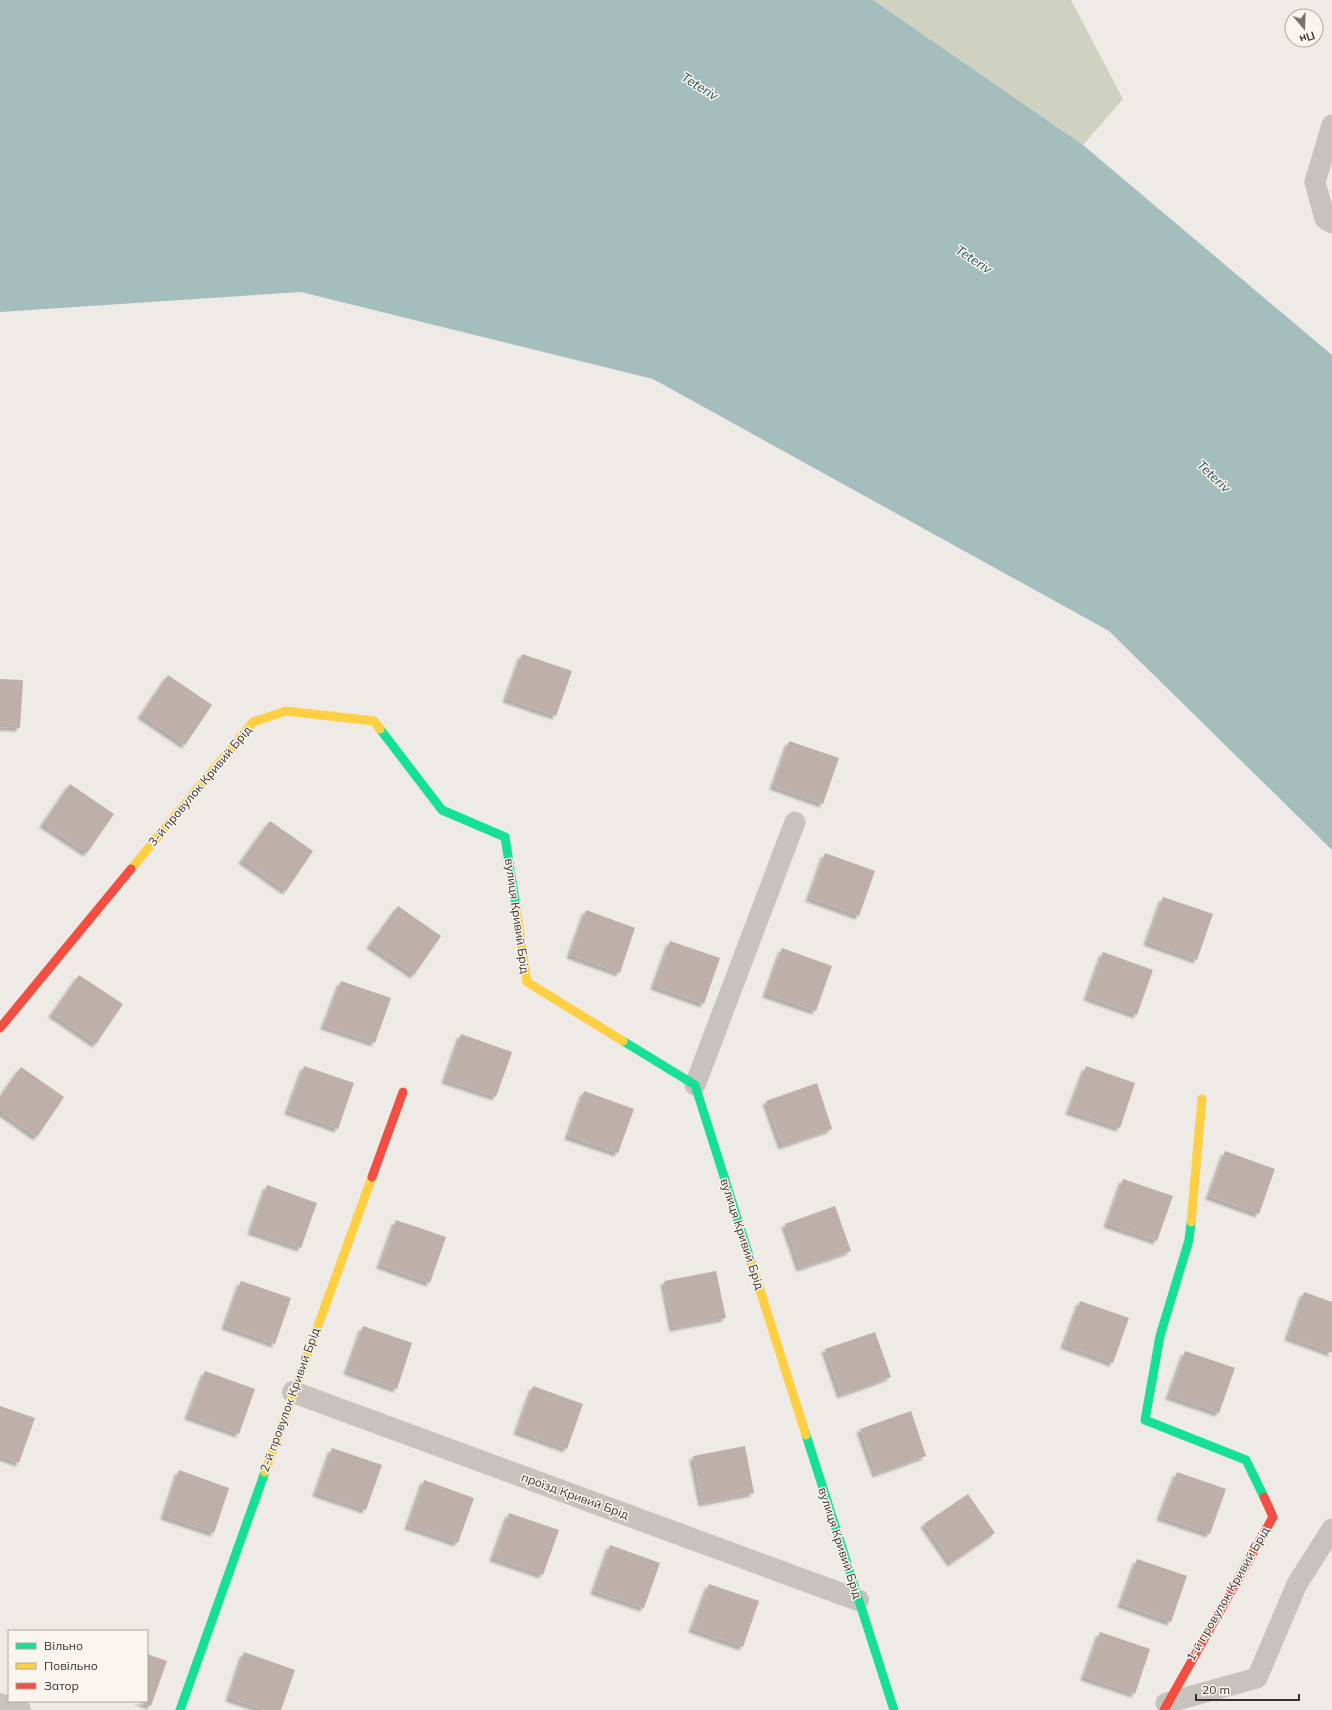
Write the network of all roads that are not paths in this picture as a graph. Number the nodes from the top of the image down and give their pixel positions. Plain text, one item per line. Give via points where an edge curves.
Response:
1 (1332, 125) edge
2 (1332, 223) edge
3 (795, 822) dead end
4 (505, 837) joint
5 (0, 1028) edge
6 (695, 1085) junction
7 (403, 1092) dead end
8 (1202, 1099) dead end
9 (293, 1392) junction
10 (1332, 1529) edge
11 (858, 1600) junction
12 (0, 1704) edge
13 (1165, 1706) edge
14 (20, 1710) edge
15 (180, 1710) edge
16 (894, 1710) edge

1 - 2 lane via 1315,182 1325,219
3 - 6 lane
4 - 5 street, 3-й провулок Кривий Брід via 442,810 374,721 286,711 253,722
4 - 6 street, вулиця Кривий Брід via 527,982
6 - 11 street, вулиця Кривий Брід
7 - 9 street, 2-й провулок Кривий Брід
8 - 13 street, 1-й провулок Кривий Брід via 1189,1240 1160,1336 1145,1420 1246,1460 1273,1517
9 - 11 street, проїзд Кривий Брід
9 - 15 street, 2-й провулок Кривий Брід
10 - 13 lane via 1297,1584 1257,1678
11 - 16 street, вулиця Кривий Брід
12 - 14 street

